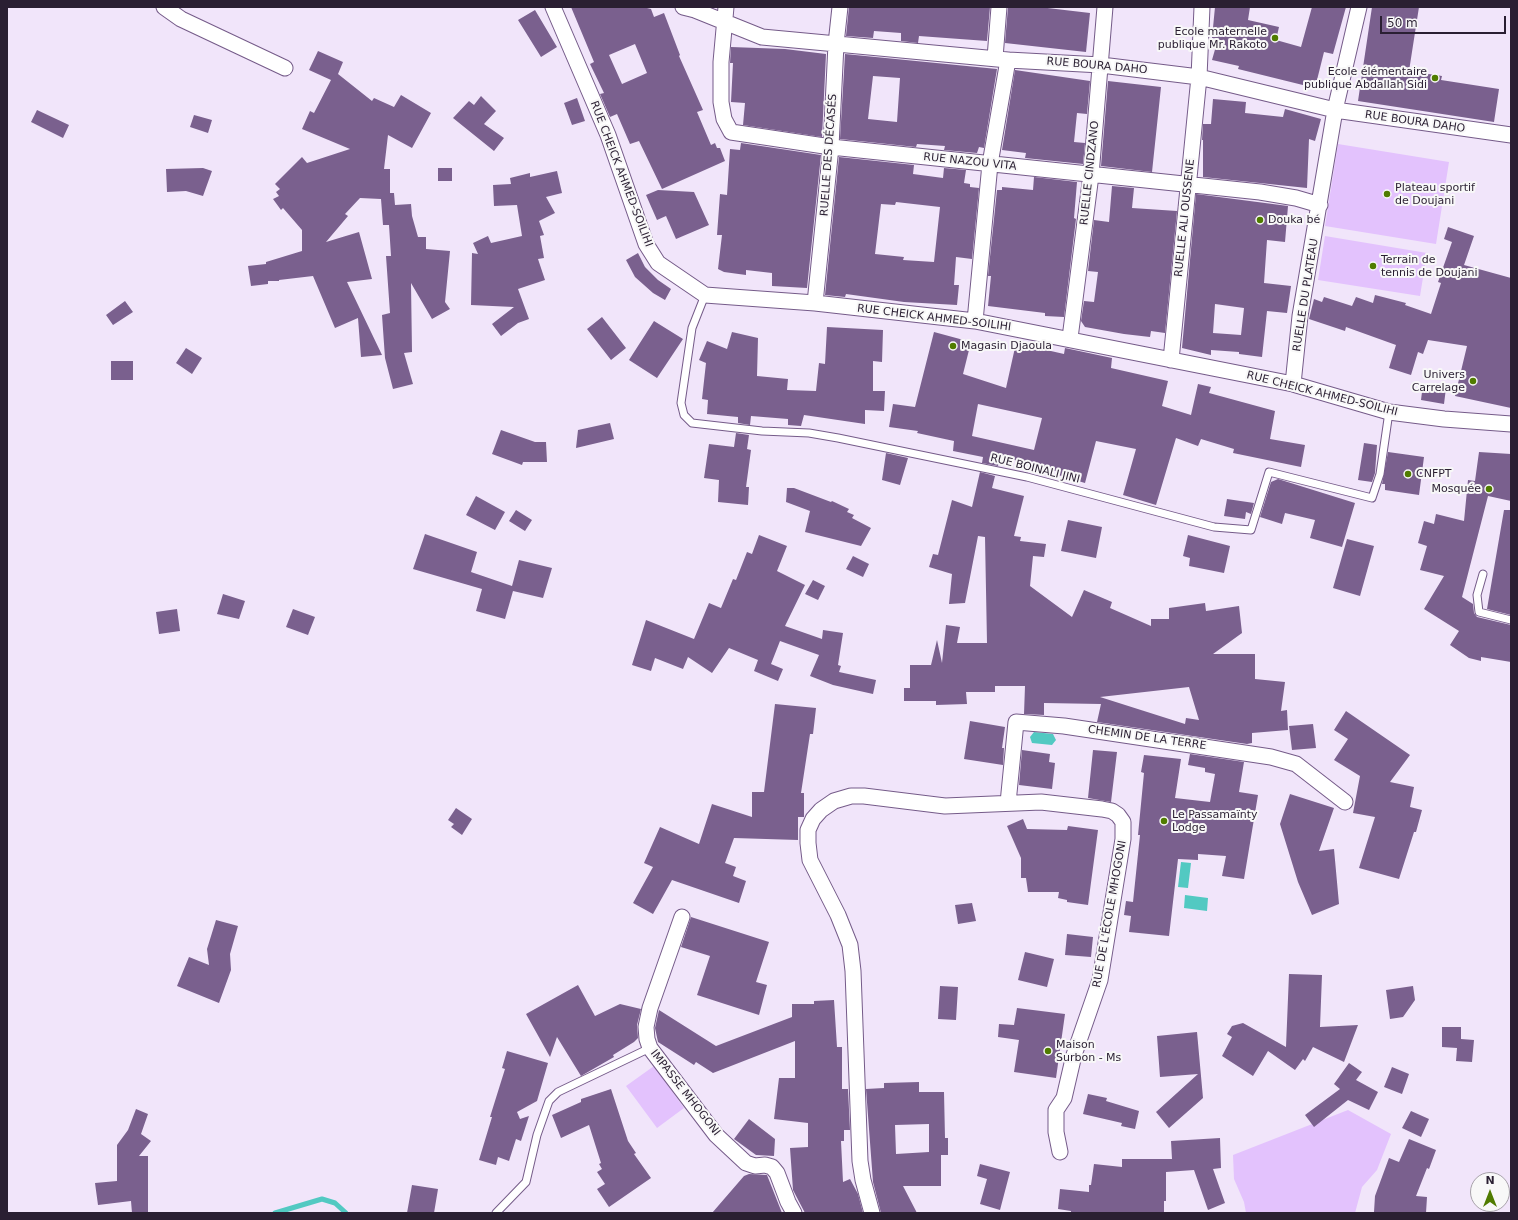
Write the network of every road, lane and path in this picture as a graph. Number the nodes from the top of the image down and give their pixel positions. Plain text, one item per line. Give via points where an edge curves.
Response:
1 (164, 7) edge
2 (553, 7) edge
3 (683, 7) edge
4 (840, 7) edge
5 (998, 7) edge
6 (1105, 7) edge
7 (1202, 7) edge
8 (1359, 7) edge
9 (725, 14) edge
10 (836, 44) junction
11 (1002, 59) junction
12 (1101, 65) junction
13 (285, 68) dead end
14 (1199, 77) junction
15 (1335, 110) junction
16 (1511, 135) edge
17 (831, 147) junction
18 (990, 164) junction
19 (1091, 175) junction
20 (1188, 184) junction
21 (1320, 205) junction
22 (705, 295) junction
23 (815, 303) junction
24 (975, 321) junction
25 (1070, 338) junction
26 (1171, 360) junction
27 (1293, 384) junction
28 (1389, 412) junction
29 (1511, 424) edge
30 (1483, 574) dead end
31 (1511, 620) edge
32 (1345, 802) dead end
33 (1008, 803) junction
34 (682, 917) dead end
35 (650, 1048) junction
36 (1060, 1152) dead end
37 (496, 1213) edge
38 (794, 1213) edge
39 (872, 1213) edge

1 - 13 street via 181,19
2 - 22 street, RUE CHEICK AHMED-SOILIHI via 608,135 646,244 658,263
3 - 9 street, RUE BOURA DAHO
4 - 10 street, RUELLE DES DÉCASÉS
5 - 11 street
6 - 12 street, RUELLE CINDZANO
7 - 14 street, RUELLE ALI OUSSENE
8 - 15 street, RUELLE DU PLATEAU
9 - 10 street, RUE BOURA DAHO via 744,31 762,37
9 - 17 street, RUE NAZOU VITA via 721,102 724,119 731,132
10 - 11 street, RUE BOURA DAHO
10 - 17 street, RUELLE DES DÉCASÉS
11 - 12 street, RUE BOURA DAHO
11 - 18 street
12 - 14 street, RUE BOURA DAHO
12 - 19 street, RUELLE CINDZANO
14 - 15 street, RUE BOURA DAHO
14 - 20 street, RUELLE ALI OUSSENE
15 - 16 street, RUE BOURA DAHO
15 - 21 street, RUELLE DU PLATEAU
17 - 18 street, RUE NAZOU VITA
17 - 23 street, RUELLE DES DÉCASÉS
18 - 19 street, RUE NAZOU VITA
18 - 24 street
19 - 20 street, RUE NAZOU VITA
19 - 25 street, RUELLE CINDZANO
20 - 21 street, RUE NAZOU VITA via 1260,192
20 - 26 street, RUELLE ALI OUSSENE
21 - 27 street, RUELLE DU PLATEAU via 1300,316
22 - 23 street, RUE CHEICK AHMED-SOILIHI
22 - 28 lane, RUE BOINALI JINI via 692,328 681,403 684,415 692,423 762,432 809,433 838,438 1027,477 1214,527 1251,530 1269,472 1372,498 1380,474
23 - 24 street, RUE CHEICK AHMED-SOILIHI
24 - 25 street, RUE CHEICK AHMED-SOILIHI
25 - 26 street, RUE CHEICK AHMED-SOILIHI
26 - 27 street, RUE CHEICK AHMED-SOILIHI
27 - 28 street, RUE CHEICK AHMED-SOILIHI
28 - 29 street, RUE CHEICK AHMED-SOILIHI
30 - 31 lane via 1477,595 1479,612
32 - 33 street, CHEMIN DE LA TERRE via 1296,764 1271,757 1064,726 1016,722
33 - 36 street, RUE DE L'ÉCOLE MHOGONI via 1041,802 1112,811 1123,822 1124,828 1100,980 1074,1055 1064,1098 1056,1110 1056,1132
33 - 39 street, RUE DE L'ÉCOLE MHOGONI via 945,806 851,796 834,801 821,810 808,830 810,860 850,945 860,1161
34 - 35 street, IMPASSE MHOGONI via 650,1008 646,1027
35 - 37 lane via 558,1092 549,1101 537,1135 526,1182
35 - 38 street, IMPASSE MHOGONI via 716,1134 746,1163 772,1167

